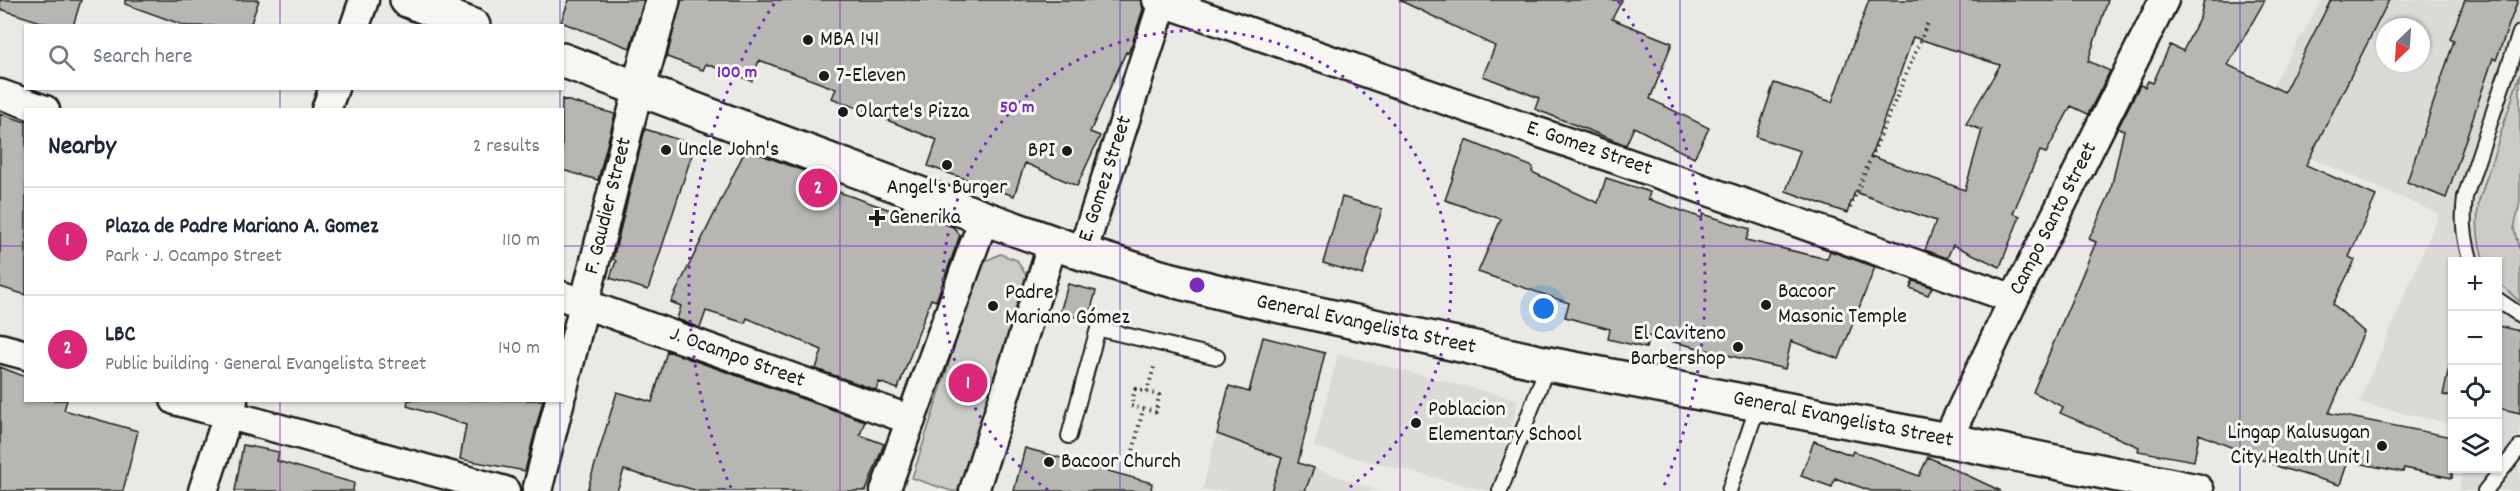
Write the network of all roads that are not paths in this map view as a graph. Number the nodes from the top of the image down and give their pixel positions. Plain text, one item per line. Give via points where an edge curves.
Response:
1 (364, 0) edge
2 (407, 0) edge
3 (663, 0) edge
4 (2164, 0) edge
5 (1160, 1) edge
6 (356, 24) edge
7 (468, 24) edge
8 (2520, 33) edge
9 (564, 61) edge
10 (333, 90) edge
11 (638, 90) junction
12 (0, 94) edge
13 (39, 108) edge
14 (327, 108) edge
15 (984, 219) junction
16 (1068, 248) junction
17 (2469, 257) edge
18 (2014, 299) junction
19 (574, 300) edge
20 (2502, 303) edge
21 (2520, 315) edge
22 (0, 348) edge
23 (24, 354) edge
24 (1217, 357) dead end
25 (1548, 364) junction
26 (564, 377) edge
27 (189, 402) edge
28 (559, 402) edge
29 (1758, 403) junction
30 (230, 408) edge
31 (912, 420) junction
32 (1069, 436) dead end
33 (1947, 440) junction
34 (2520, 447) edge
35 (2144, 486) edge
36 (203, 491) edge
37 (506, 491) edge
38 (537, 491) edge
39 (885, 491) edge
40 (974, 491) edge
41 (1500, 491) edge
42 (1729, 491) edge
43 (2197, 491) edge
44 (2485, 491) edge

1 - 6 street
2 - 7 main road
3 - 11 main road
4 - 18 street, Campo Santo Street
5 - 16 street, E. Gomez Street
5 - 18 street, E. Gomez Street
8 - 17 lane via 2465,197 2462,219
9 - 11 main road, General Evangelista Street
10 - 14 street
11 - 15 main road, General Evangelista Street
11 - 19 street, F. Gaudier Street
12 - 13 street
15 - 16 main road, General Evangelista Street
15 - 31 street
16 - 25 main road, General Evangelista Street via 1232,296
16 - 40 street, E. Gomez Street
18 - 33 street, Campo Santo Street
19 - 26 street, F. Gaudier Street
19 - 31 street, J. Ocampo Street
20 - 21 lane
22 - 23 street
24 - 32 lane via 1100,329
25 - 29 main road, General Evangelista Street
25 - 41 lane
27 - 30 street
28 - 38 street
29 - 33 main road, General Evangelista Street
29 - 42 lane
30 - 36 street
30 - 37 street
31 - 39 street
33 - 35 main road, General Evangelista Street
34 - 44 lane
35 - 43 main road, General Evangelista Street

